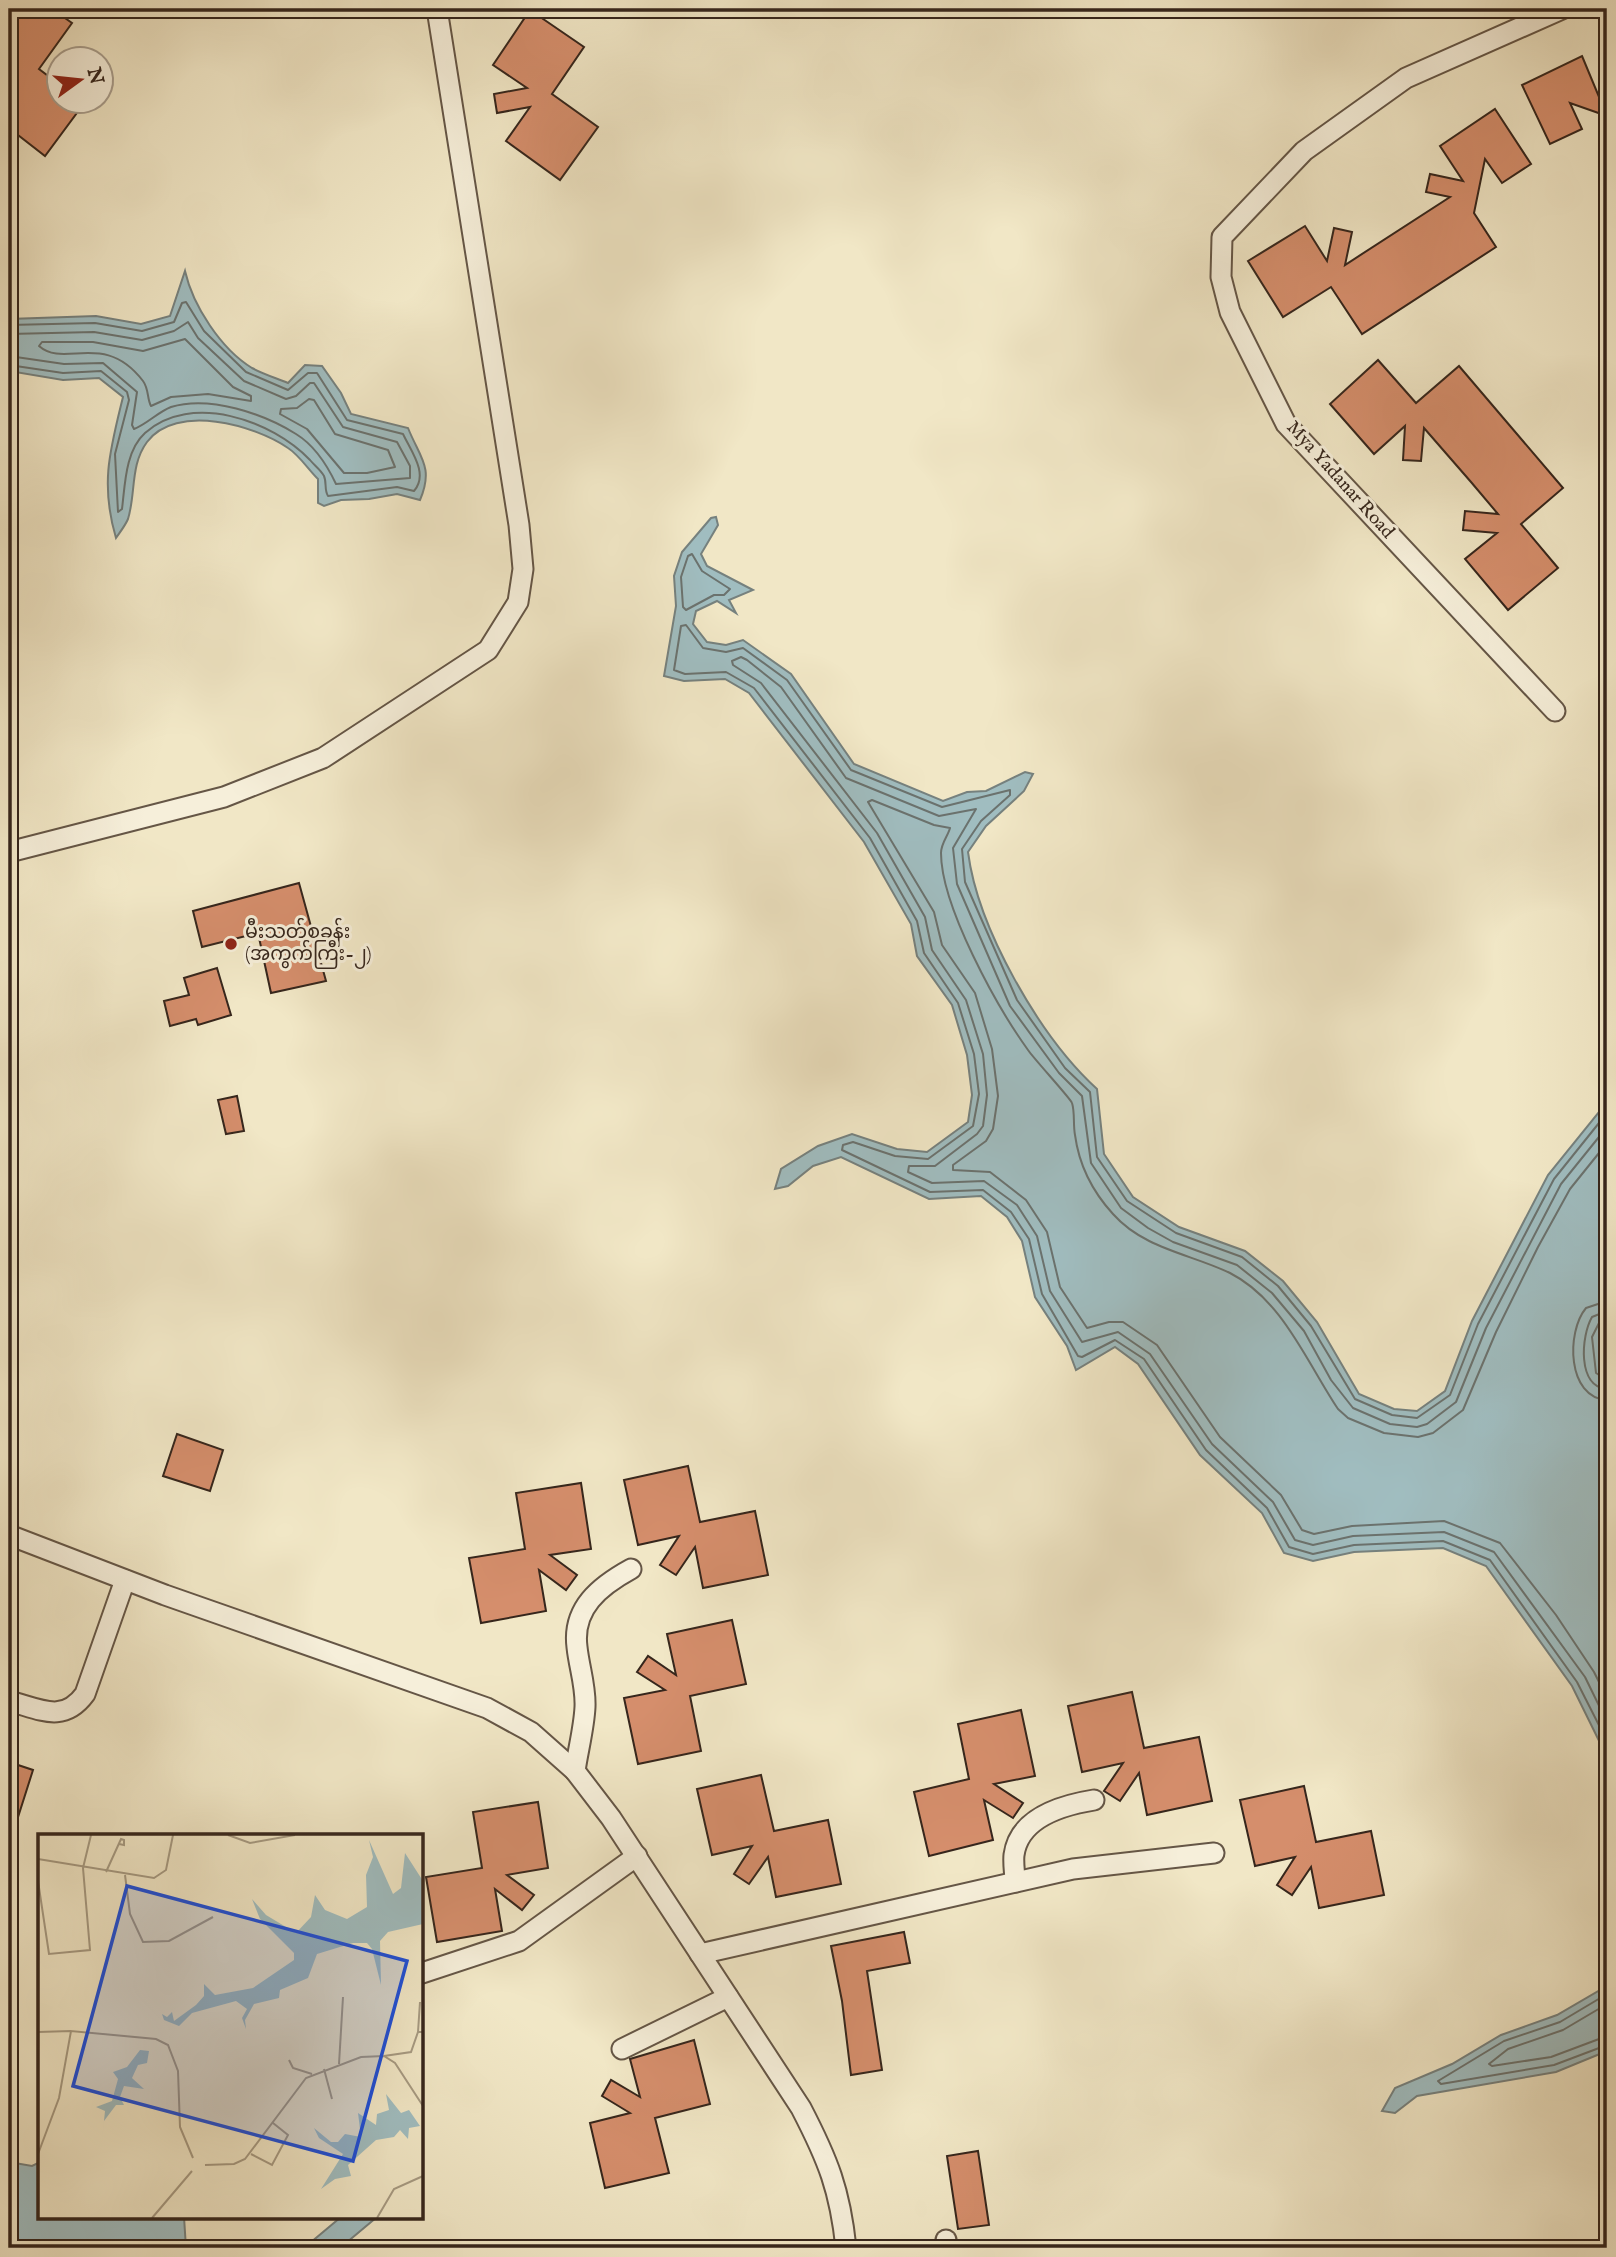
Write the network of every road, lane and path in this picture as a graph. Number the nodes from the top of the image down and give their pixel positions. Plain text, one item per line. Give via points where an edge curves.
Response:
1 (437, 9) edge
2 (1563, 9) edge
3 (1555, 711) dead end
4 (9, 852) edge
5 (9, 1535) edge
6 (631, 1569) dead end
7 (125, 1580) junction
8 (9, 1702) edge
9 (575, 1771) junction
10 (1094, 1800) dead end
11 (1213, 1853) dead end
12 (636, 1856) junction
13 (1015, 1882) junction
14 (700, 1954) junction
15 (424, 1972) edge
16 (728, 1997) junction
17 (622, 2049) dead end
18 (846, 2248) edge

1 - 4 street via 519,525 523,569 518,602 488,650 323,758 224,797
2 - 3 street, Mya Yadanar Road via 1406,78 1304,151 1222,237 1221,278 1230,312 1286,424
5 - 7 street
6 - 9 street via 588,1600 578,1621 576,1646 585,1706
7 - 8 street via 85,1694 75,1707 61,1714
7 - 9 street via 487,1708 531,1732
9 - 12 street
10 - 13 street via 1059,1806 1034,1822 1019,1839 1014,1854
11 - 13 street via 1073,1869
12 - 14 street
12 - 15 street via 519,1941
13 - 14 street
14 - 16 street
16 - 17 street
16 - 18 street via 801,2108 827,2157 841,2202

